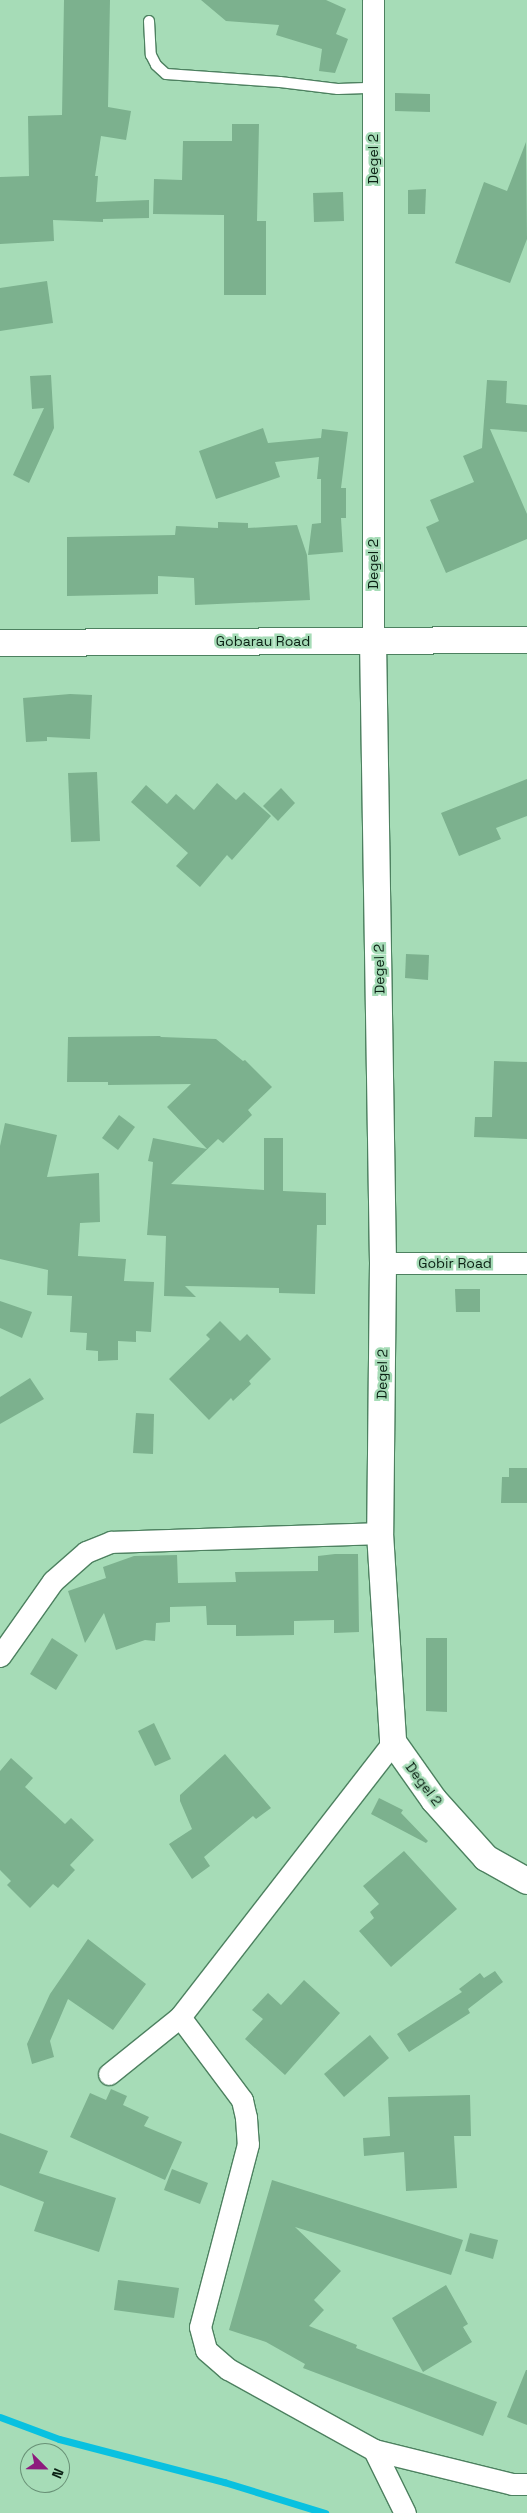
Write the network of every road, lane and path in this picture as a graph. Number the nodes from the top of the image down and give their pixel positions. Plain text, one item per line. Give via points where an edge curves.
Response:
1 (373, 0) edge
2 (149, 21) dead end
3 (373, 88) junction
4 (374, 640) junction
5 (527, 640) edge
6 (0, 643) edge
7 (384, 1263) junction
8 (527, 1263) edge
9 (380, 1533) junction
10 (0, 1656) edge
11 (393, 1742) junction
12 (527, 1881) edge
13 (180, 2017) junction
14 (109, 2074) dead end
15 (374, 2450) junction
16 (527, 2484) edge
17 (404, 2513) edge

1 - 3 street, Degel 2
2 - 3 lane via 151,55 166,74 338,89
3 - 4 street, Degel 2
4 - 5 street, Gobarau Road
4 - 6 street, Gobarau Road
4 - 7 street, Degel 2
7 - 8 street, Gobir Road
7 - 9 street, Degel 2
9 - 10 street via 111,1542 86,1552 53,1581
9 - 11 street, Degel 2
11 - 12 street, Degel 2 via 434,1800 486,1858
11 - 13 street
13 - 14 street
13 - 15 street via 242,2100 246,2118 248,2144 200,2327 206,2350 228,2369
15 - 16 street via 512,2484
15 - 17 street

